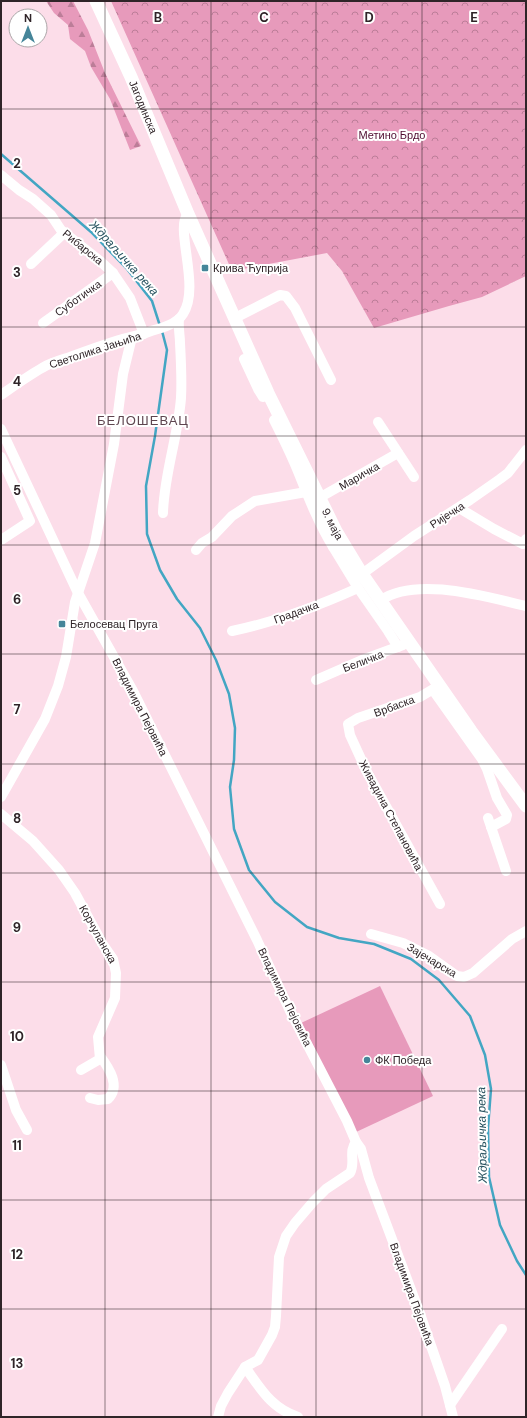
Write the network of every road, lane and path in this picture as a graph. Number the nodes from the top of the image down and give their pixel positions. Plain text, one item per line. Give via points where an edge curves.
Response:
1 (96, 1) edge
2 (1, 175) edge
3 (188, 214) junction
4 (64, 233) junction
5 (31, 264) dead end
6 (113, 273) junction
7 (235, 318) junction
8 (179, 319) junction
9 (43, 323) dead end
10 (146, 333) junction
11 (132, 337) junction
12 (112, 343) junction
13 (127, 358) junction
14 (244, 359) dead end
15 (331, 380) dead end
16 (264, 392) junction
17 (1, 395) edge
18 (378, 422) dead end
19 (1, 429) edge
20 (526, 450) edge
21 (398, 453) junction
22 (1, 457) edge
23 (4, 472) edge
24 (414, 477) dead end
25 (306, 492) junction
26 (319, 498) junction
27 (459, 508) junction
28 (163, 513) dead end
29 (336, 531) junction
30 (526, 539) edge
31 (1, 540) edge
32 (332, 547) junction
33 (196, 550) dead end
34 (362, 574) junction
35 (358, 588) junction
36 (78, 593) junction
37 (381, 600) junction
38 (526, 606) edge
39 (232, 631) dead end
40 (403, 644) junction
41 (316, 680) dead end
42 (437, 688) junction
43 (348, 724) joint
44 (1, 797) edge
45 (526, 806) edge
46 (1, 814) edge
47 (506, 871) dead end
48 (440, 904) dead end
49 (526, 931) edge
50 (371, 934) dead end
51 (100, 1056) junction
52 (1, 1065) edge
53 (81, 1070) dead end
54 (90, 1098) dead end
55 (28, 1130) dead end
56 (356, 1142) junction
57 (502, 1329) dead end
58 (245, 1367) junction
59 (450, 1405) junction
60 (218, 1417) edge
61 (298, 1417) edge
62 (453, 1417) edge

1 - 3 main road, Јагодинска
2 - 4 street, Рибарска via 51,215
3 - 7 main road, 9. маја
3 - 8 street via 184,219 184,234 190,296 184,314
4 - 5 street
4 - 6 street, Рибарска
6 - 9 street, Суботичка
6 - 10 street, Рибарска via 130,298
7 - 15 street via 280,295 286,296 295,308
7 - 16 main road, 9. маја
8 - 10 street, Светолика Јањића
8 - 28 street via 181,397
10 - 11 street, Светолика Јањића
11 - 12 street, Светолика Јањића
11 - 13 street
12 - 13 street via 121,347
12 - 17 street, Светолика Јањића via 41,368
13 - 36 street via 95,543
14 - 16 street via 258,389
16 - 25 street
16 - 26 main road, 9. маја
18 - 21 street
19 - 36 street, Владимира Пејовића
20 - 27 street, Ријечка via 508,473
21 - 24 street
21 - 26 street, Маричка
22 - 23 street
23 - 31 street via 30,521
25 - 32 street
25 - 33 street via 255,501 232,516
26 - 29 main road, 9. маја
27 - 30 street via 523,544
27 - 34 street, Ријечка via 420,532
29 - 32 street
29 - 34 main road, 9. маја
32 - 35 street
34 - 37 main road, 9. маја
35 - 39 street, Градачка via 256,626
35 - 40 street via 388,631
36 - 44 street via 58,686 43,723
36 - 56 street, Владимира Пејовића via 133,691
37 - 38 street via 394,593 431,589
37 - 40 main road, 9. маја
40 - 41 street, Беличка
40 - 42 main road, 9. маја
42 - 43 street, Врбаска
42 - 45 main road, 9. маја
42 - 47 street via 482,759 497,798 507,815 506,819 490,822
43 - 48 street, Живадина Степановића via 350,735 367,772
46 - 51 street, Корчуланска via 33,841 59,870 113,959 116,994 98,1037
49 - 50 street, Зајечарска via 464,977 457,976 430,956
51 - 53 street via 99,1060
51 - 54 street via 109,1070 114,1090 108,1099
52 - 55 street via 16,1110
56 - 58 street via 353,1145 350,1173 326,1189 286,1236 279,1256 275,1327 258,1360
56 - 59 street, Владимира Пејовића via 364,1157 369,1178 419,1311
57 - 59 street
58 - 60 street via 228,1393
58 - 61 street via 272,1402 282,1411
59 - 62 street, Владимира Пејовића

